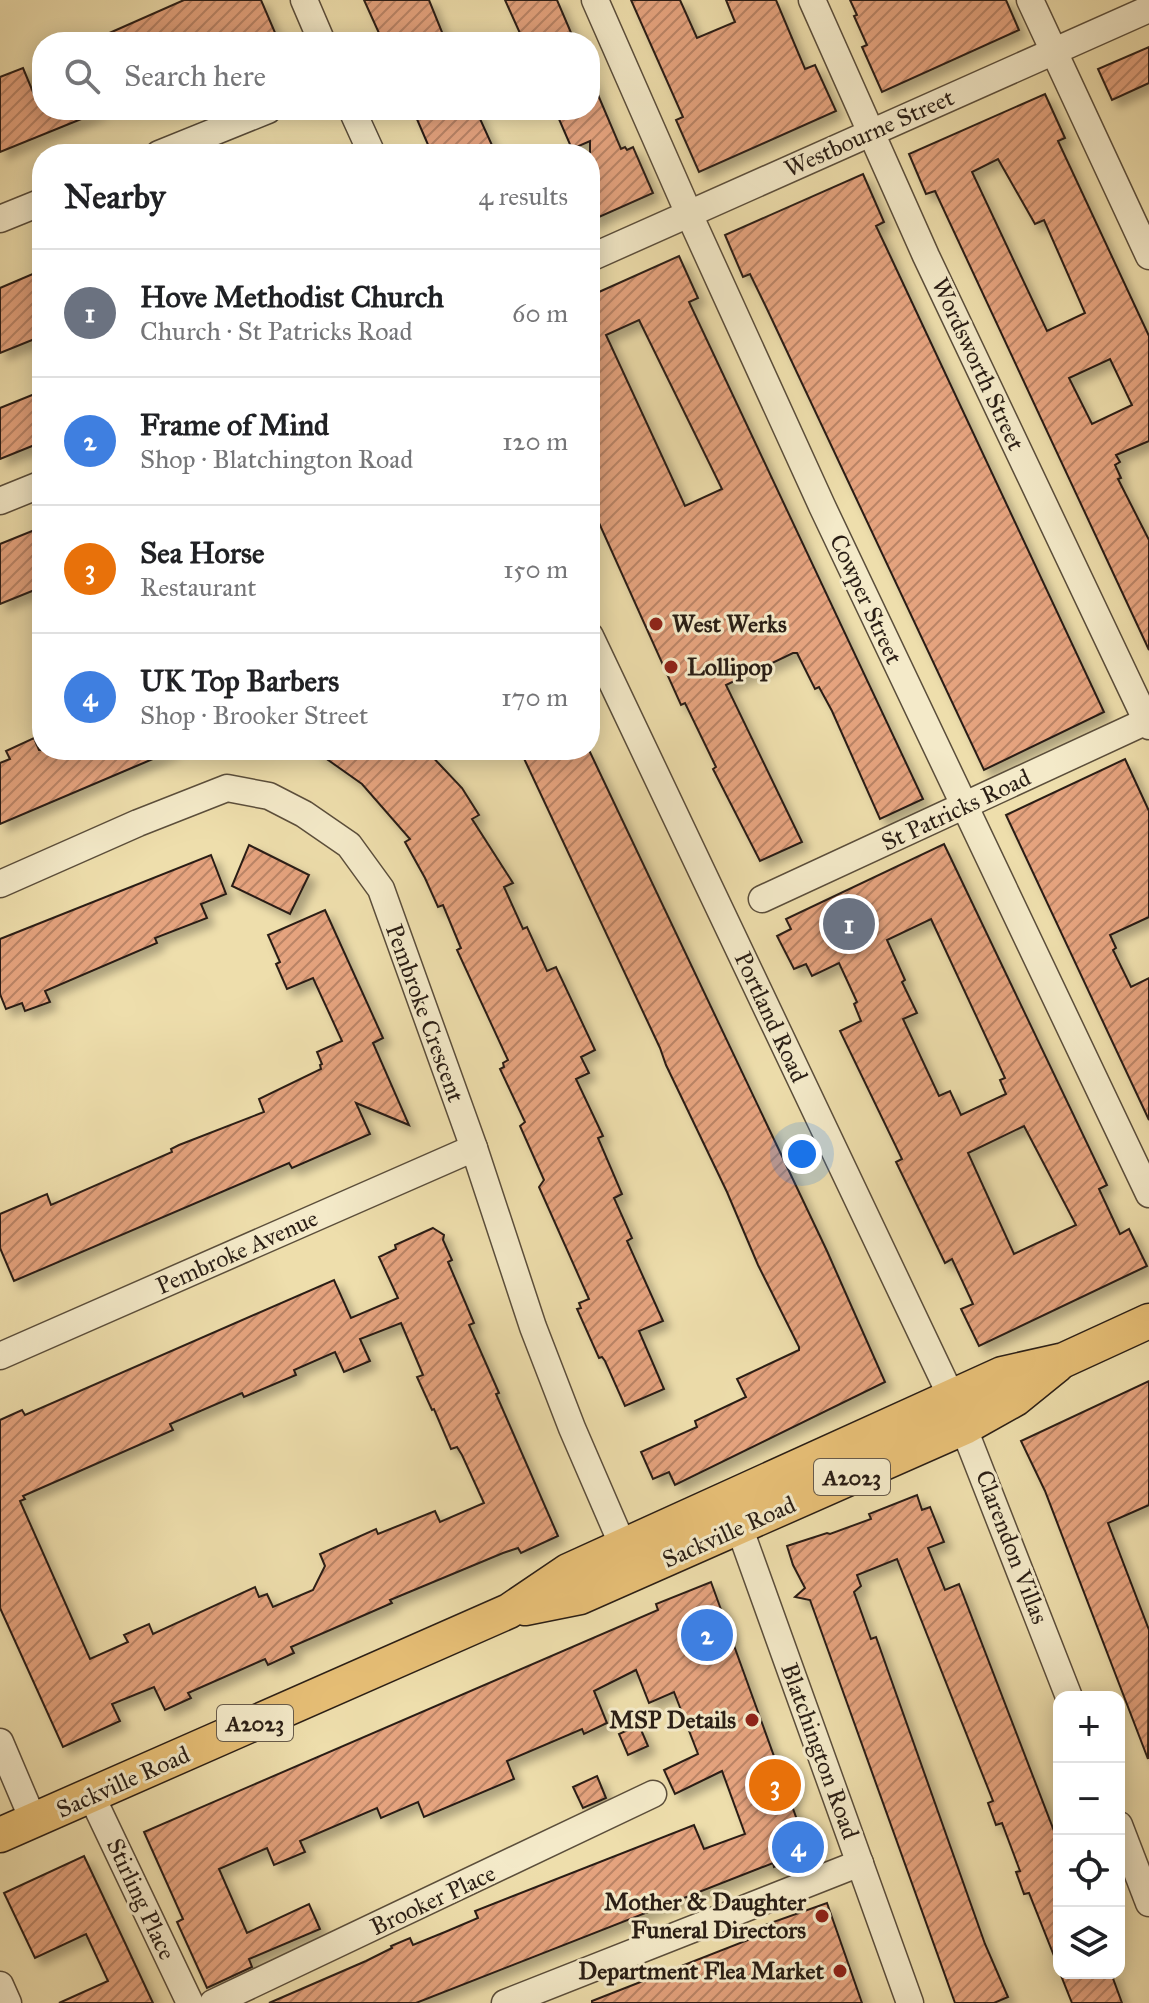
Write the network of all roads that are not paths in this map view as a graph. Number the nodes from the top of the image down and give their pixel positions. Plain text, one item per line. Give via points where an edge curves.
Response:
1 (304, 0) edge
2 (595, 0) edge
3 (812, 0) edge
4 (1030, 0) edge
5 (1149, 9) edge
6 (318, 32) edge
7 (1053, 51) junction
8 (248, 120) edge
9 (357, 120) edge
10 (871, 131) junction
11 (201, 144) edge
12 (367, 144) edge
13 (32, 206) edge
14 (689, 214) junction
15 (0, 219) edge
16 (600, 254) edge
17 (1149, 256) edge
18 (32, 488) edge
19 (0, 501) edge
20 (600, 657) edge
21 (1148, 722) edge
22 (965, 806) junction
23 (0, 884) edge
24 (762, 899) dead end
25 (474, 1148) junction
26 (1149, 1194) edge
27 (1149, 1321) edge
28 (0, 1356) edge
29 (958, 1412) junction
30 (734, 1513) junction
31 (623, 1546) junction
32 (509, 1611) junction
33 (1067, 1691) edge
34 (0, 1742) edge
35 (653, 1794) dead end
36 (91, 1795) junction
37 (34, 1822) junction
38 (0, 1835) edge
39 (1123, 1835) edge
40 (860, 1863) junction
41 (1149, 1903) edge
42 (0, 1985) edge
43 (8, 2003) edge
44 (190, 2003) edge
45 (213, 2003) edge
46 (505, 2003) edge
47 (910, 2003) edge

1 - 6 street
2 - 14 street, Cowper Street
3 - 10 street, Wordsworth Street
4 - 7 street
5 - 7 street, Westbourne Street
7 - 10 street, Westbourne Street
7 - 17 street
8 - 11 street
9 - 12 street
10 - 14 street, Westbourne Street
10 - 21 street, Wordsworth Street
13 - 15 street
14 - 16 street, Westbourne Street
14 - 22 street, Cowper Street
18 - 19 street
20 - 29 street, Portland Road
21 - 22 street, St Patricks Road
22 - 24 street, St Patricks Road
22 - 26 street, Cowper Street
23 - 25 street, Pembroke Crescent via 227,788 269,796 304,814 349,845 381,889
25 - 28 street, Pembroke Avenue
25 - 31 street, Pembroke Crescent via 533,1327
27 - 29 main road, Sackville Road / A2023 via 1064,1360 1015,1399
29 - 30 main road, Sackville Road / A2023
29 - 33 street, Clarendon Villas
30 - 31 main road, Sackville Road / A2023
30 - 32 main road, Sackville Road / A2023 via 580,1597
30 - 40 street, Blatchington Road
31 - 32 main road, Sackville Road / A2023 via 568,1571
32 - 36 main road, Sackville Road / A2023
34 - 37 street
35 - 45 street, Brooker Place
36 - 37 main road, Sackville Road / A2023
36 - 44 street, Stirling Place
37 - 38 main road, Sackville Road / A2023
39 - 41 street
40 - 46 street
40 - 47 street, Blatchington Road
42 - 43 street

